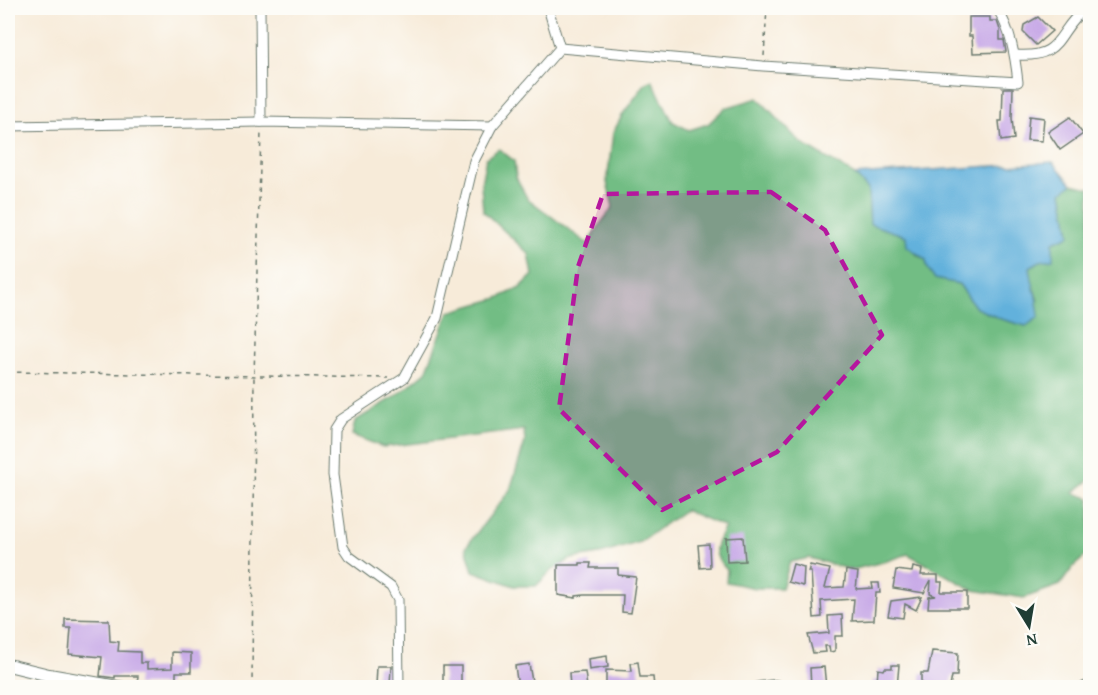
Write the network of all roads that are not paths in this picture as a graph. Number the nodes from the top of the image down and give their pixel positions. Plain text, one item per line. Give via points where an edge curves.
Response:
1 (260, 8) edge
2 (548, 8) edge
3 (997, 8) edge
4 (1086, 8) edge
5 (560, 48) junction
6 (1015, 55) junction
7 (261, 122) junction
8 (8, 126) edge
9 (492, 126) junction
10 (8, 666) edge
11 (1090, 686) edge
12 (123, 687) edge
13 (399, 687) edge
14 (759, 687) edge
15 (784, 687) edge
16 (1085, 687) edge

1 - 7 street
2 - 5 street
3 - 6 street via 1006,23
4 - 6 street via 1074,17 1053,47 1040,55
5 - 6 street via 1018,82
5 - 9 street
7 - 8 street
7 - 9 street
9 - 13 street via 474,161 437,318 404,378 341,419 332,439 343,547 391,587 398,600
10 - 12 main road
11 - 16 main road
14 - 15 main road

